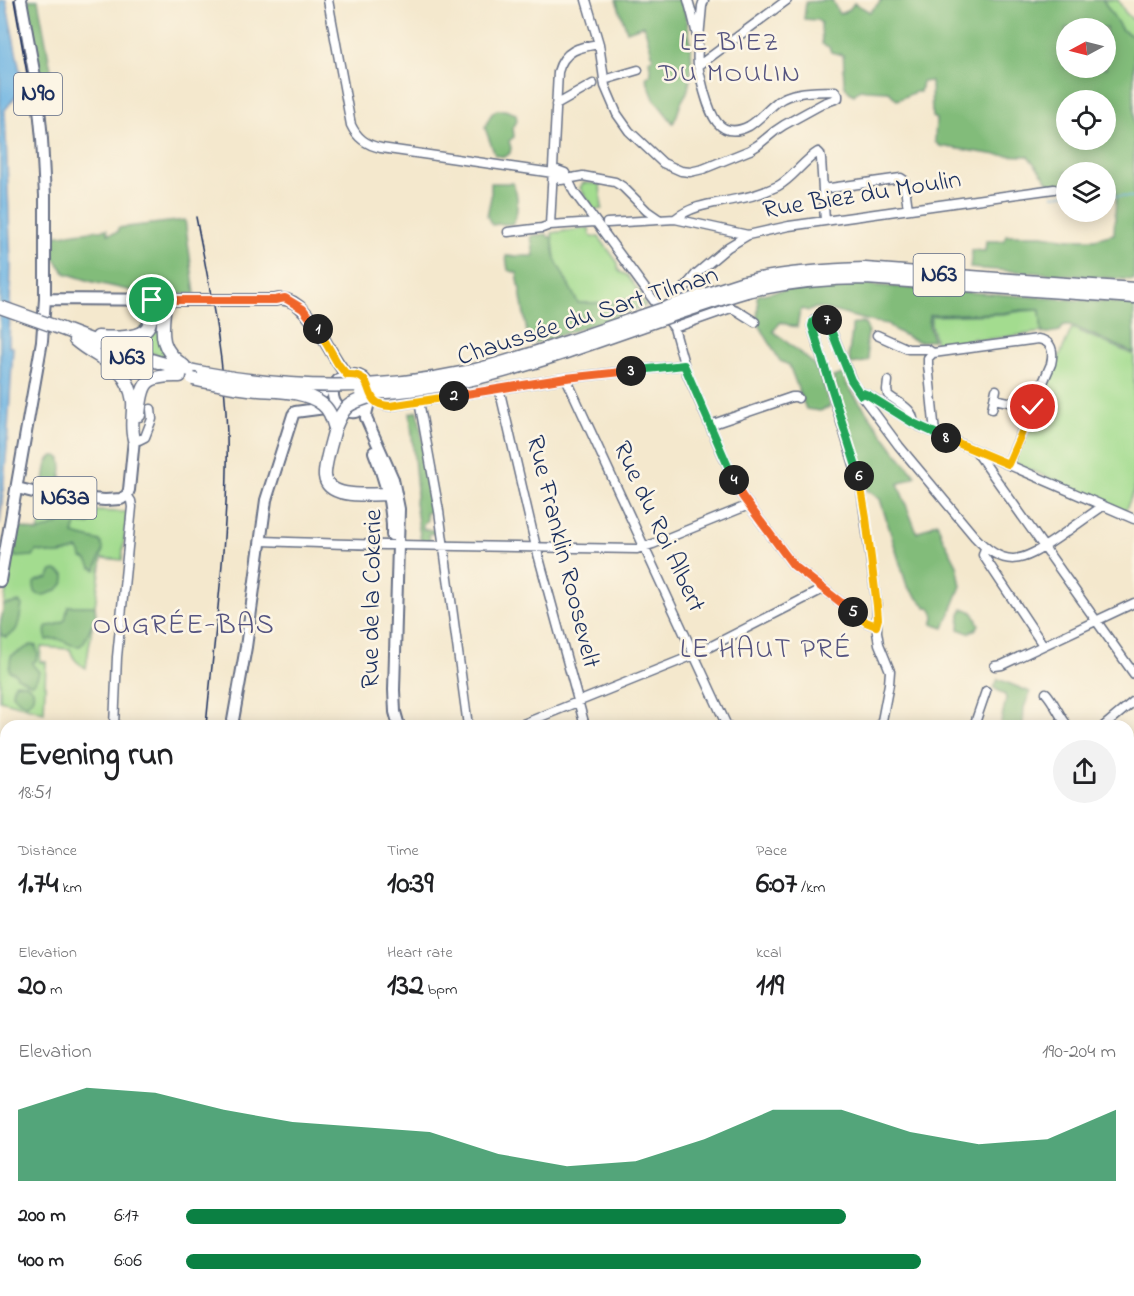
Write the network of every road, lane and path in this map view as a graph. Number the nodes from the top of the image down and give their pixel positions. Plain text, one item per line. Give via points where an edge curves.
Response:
1 (21, 0) edge
2 (327, 0) edge
3 (586, 0) edge
4 (688, 0) edge
5 (704, 0) edge
6 (787, 0) edge
7 (598, 44) junction
8 (698, 44) junction
9 (698, 66) junction
10 (638, 70) dead end
11 (604, 80) junction
12 (593, 84) dead end
13 (556, 105) junction
14 (553, 173) junction
15 (567, 179) junction
16 (823, 189) junction
17 (1054, 189) dead end
18 (908, 209) junction
19 (675, 219) junction
20 (660, 220) junction
21 (825, 221) junction
22 (595, 222) junction
23 (607, 223) dead end
24 (550, 225) junction
25 (722, 229) junction
26 (508, 232) dead end
27 (748, 235) junction
28 (731, 246) junction
29 (746, 287) junction
30 (1134, 288) edge
31 (1134, 297) edge
32 (45, 299) junction
33 (152, 300) junction
34 (165, 300) junction
35 (0, 307) edge
36 (659, 308) junction
37 (0, 314) edge
38 (755, 322) dead end
39 (674, 328) junction
40 (62, 332) junction
41 (877, 334) dead end
42 (75, 337) junction
43 (933, 353) junction
44 (684, 365) junction
45 (197, 374) junction
46 (180, 376) junction
47 (342, 377) junction
48 (566, 378) junction
49 (888, 381) dead end
50 (499, 388) junction
51 (302, 394) junction
52 (861, 395) junction
53 (372, 398) junction
54 (798, 398) dead end
55 (994, 400) dead end
56 (419, 401) junction
57 (337, 405) junction
58 (1033, 407) junction
59 (151, 409) dead end
60 (349, 412) junction
61 (913, 423) junction
62 (710, 424) junction
63 (335, 429) junction
64 (935, 433) junction
65 (134, 439) junction
66 (976, 451) junction
67 (1008, 464) junction
68 (17, 488) junction
69 (389, 494) junction
70 (127, 495) junction
71 (749, 505) junction
72 (1103, 506) junction
73 (1134, 519) edge
74 (260, 541) junction
75 (395, 545) junction
76 (444, 546) junction
77 (536, 547) junction
78 (1044, 547) junction
79 (644, 548) junction
80 (985, 548) junction
81 (0, 581) edge
82 (823, 589) junction
83 (1134, 603) edge
84 (1096, 620) junction
85 (876, 626) junction
86 (1043, 645) junction
87 (694, 655) junction
88 (995, 666) dead end
89 (1134, 674) edge
90 (986, 691) dead end
91 (1046, 693) dead end
92 (1134, 701) edge
93 (579, 702) junction
94 (114, 720) edge
95 (233, 720) edge
96 (391, 720) edge
97 (397, 720) edge
98 (467, 720) edge
99 (533, 720) edge
100 (584, 720) edge
101 (724, 720) edge
102 (882, 720) edge
103 (976, 720) edge
104 (1063, 720) edge
105 (1111, 720) edge

1 - 32 main road, N90 via 42,139
2 - 14 street via 351,125 359,138 374,147
3 - 7 street
4 - 8 street
5 - 8 street
6 - 9 street
7 - 11 street
7 - 13 street via 575,49 562,61
8 - 9 street
9 - 11 street via 712,116 727,129 750,125 788,96 835,91 838,98 775,130 750,150 703,170 686,172 663,163 630,131 614,108
10 - 11 street
12 - 13 street
13 - 14 street
14 - 15 street via 561,180
14 - 24 street
15 - 20 street via 584,176 615,182
15 - 22 street
16 - 18 street via 901,178
16 - 19 street via 818,152 776,187 745,198 700,205
16 - 21 street
17 - 18 street, Rue Biez du Moulin
18 - 21 street, Rue Biez du Moulin
19 - 20 street
19 - 25 street
20 - 23 street
21 - 27 street, Rue Biez du Moulin
22 - 24 street
22 - 36 street
24 - 26 street
25 - 27 street
25 - 28 street
27 - 28 street, Rue Biez du Moulin
28 - 36 street, Rue Biez du Moulin via 696,274 674,301
29 - 30 highway, Chaussée du Sart Tilman / N63 via 775,276 865,269
29 - 31 highway, Chaussée du Sart Tilman / N63 via 866,278
29 - 45 highway, Chaussée du Sart Tilman / N63, bridge via 702,295 510,361 443,377 340,386
29 - 53 highway, Chaussée du Sart Tilman / N63, bridge via 513,369
32 - 33 main road
32 - 68 main road, N90 via 42,341
33 - 34 main road
33 - 42 highway via 151,321 141,333 111,338
34 - 45 highway via 165,345 176,360
34 - 47 main road, bridge via 275,300 302,318
35 - 40 highway, N63, bridge
36 - 39 street
37 - 40 highway, N63
38 - 39 street via 731,308
39 - 44 street
40 - 42 highway, Chaussée du Sart Tilman / N63
41 - 43 street via 908,349 927,349
42 - 45 highway, Chaussée du Sart Tilman / N63
42 - 46 highway, Chaussée du Sart Tilman / N63
42 - 65 highway via 84,348 113,364 125,379 132,399
43 - 58 street via 1046,341 1052,349 1052,361
43 - 64 street via 928,364
44 - 48 street
44 - 62 street
45 - 46 highway, Chaussée du Sart Tilman / N63
45 - 51 highway, Chaussée du Sart Tilman / N63, bridge via 251,389
46 - 65 highway via 159,376 145,385
47 - 53 main road via 364,378
47 - 57 main road via 333,390
48 - 50 street
48 - 79 street, Rue du Roi Albert
49 - 61 street via 888,395 912,413
50 - 56 street
50 - 77 street, Rue Franklin Roosevelt
51 - 53 highway, Chaussée du Sart Tilman / N63, bridge
51 - 63 highway, bridge via 328,410
52 - 61 street via 868,395
52 - 80 street
52 - 85 street via 828,322 822,317 815,319 812,326 861,488 877,606
53 - 56 street via 383,406
53 - 60 main road via 359,411
53 - 63 highway, bridge via 357,400 346,407
53 - 75 main road, Rue de la Cokerie via 366,418 396,489 399,517
54 - 62 street
55 - 58 street
56 - 76 street
57 - 60 main road
57 - 74 main road via 299,410 293,415 266,500
58 - 67 street
59 - 65 street via 152,419 145,437
60 - 69 main road, Rue de la Cokerie via 362,424
61 - 64 street
62 - 71 street via 737,487
63 - 69 highway via 324,475 331,488
64 - 66 street
65 - 70 main road, N63a
66 - 67 street
66 - 78 street
67 - 72 street
68 - 70 main road, N63a via 66,498 114,500
68 - 81 main road, N90
69 - 75 main road, Rue de la Cokerie
70 - 94 street via 132,507
71 - 79 street
71 - 82 street via 793,565
72 - 73 street
72 - 78 street
74 - 75 street
74 - 95 main road
75 - 76 street
75 - 96 main road, Rue de la Cokerie via 387,691
75 - 97 main road, Rue de la Cokerie
76 - 77 street
76 - 98 street
77 - 79 street
77 - 93 street, Rue Franklin Roosevelt
78 - 80 street via 1025,558 1014,559
78 - 84 street
79 - 87 street, Rue du Roi Albert
80 - 86 street via 983,555
82 - 85 street
82 - 87 street
83 - 84 street
84 - 86 street
84 - 89 street
85 - 102 street via 890,671
86 - 88 street
87 - 93 street
87 - 101 street, Rue du Roi Albert
90 - 103 street
91 - 104 street
92 - 105 street
93 - 99 street
93 - 100 street, Rue Franklin Roosevelt

